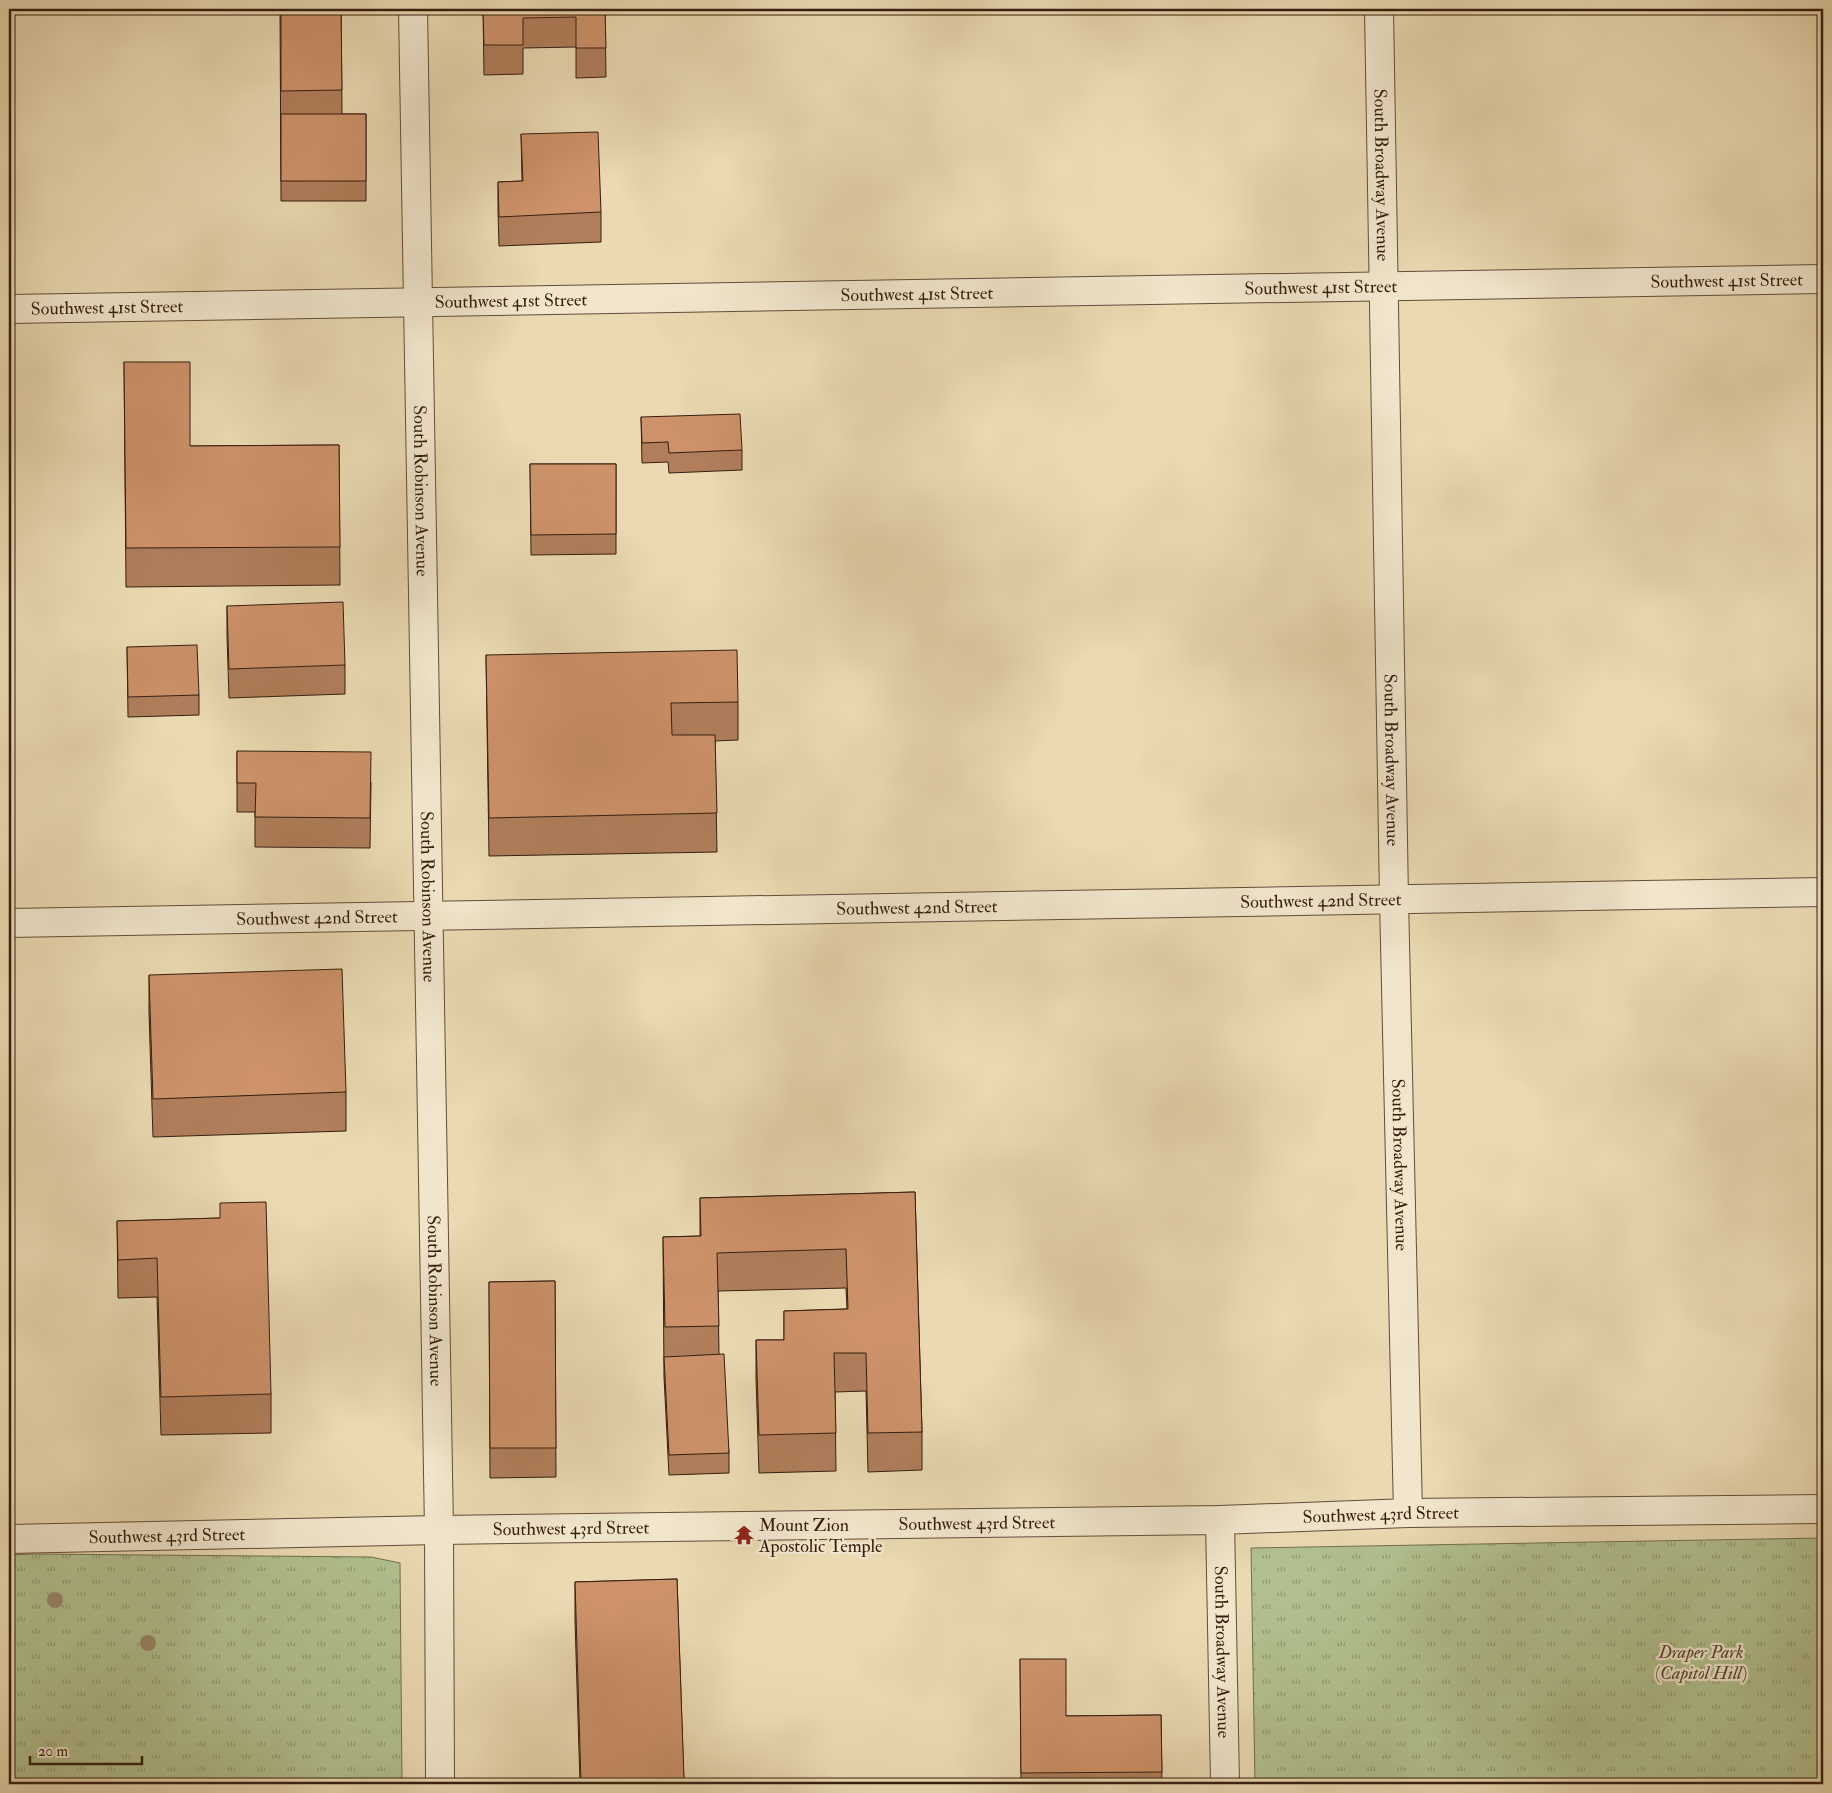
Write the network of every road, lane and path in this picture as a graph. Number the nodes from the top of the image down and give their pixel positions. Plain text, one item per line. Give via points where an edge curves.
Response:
1 (413, 9) edge
2 (1379, 9) edge
3 (1823, 279) edge
4 (1385, 286) junction
5 (418, 303) junction
6 (9, 309) edge
7 (1823, 892) edge
8 (1394, 899) junction
9 (428, 915) junction
10 (9, 922) edge
11 (1823, 1509) edge
12 (1408, 1513) junction
13 (1220, 1520) junction
14 (439, 1530) junction
15 (9, 1539) edge
16 (440, 1784) edge
17 (1225, 1784) edge

1 - 5 street, South Robinson Avenue
2 - 4 street, South Broadway Avenue
3 - 4 street, Southwest 41st Street
4 - 5 street, Southwest 41st Street
4 - 8 street, South Broadway Avenue
5 - 6 street, Southwest 41st Street
5 - 9 street, South Robinson Avenue
7 - 8 street, Southwest 42nd Street
8 - 9 street, Southwest 42nd Street
8 - 12 street, South Broadway Avenue
9 - 10 street, Southwest 42nd Street
9 - 14 street, South Robinson Avenue
11 - 12 street, Southwest 43rd Street
12 - 13 street, Southwest 43rd Street
13 - 14 street, Southwest 43rd Street
13 - 17 street, South Broadway Avenue
14 - 15 street, Southwest 43rd Street
14 - 16 street, South Robinson Avenue

